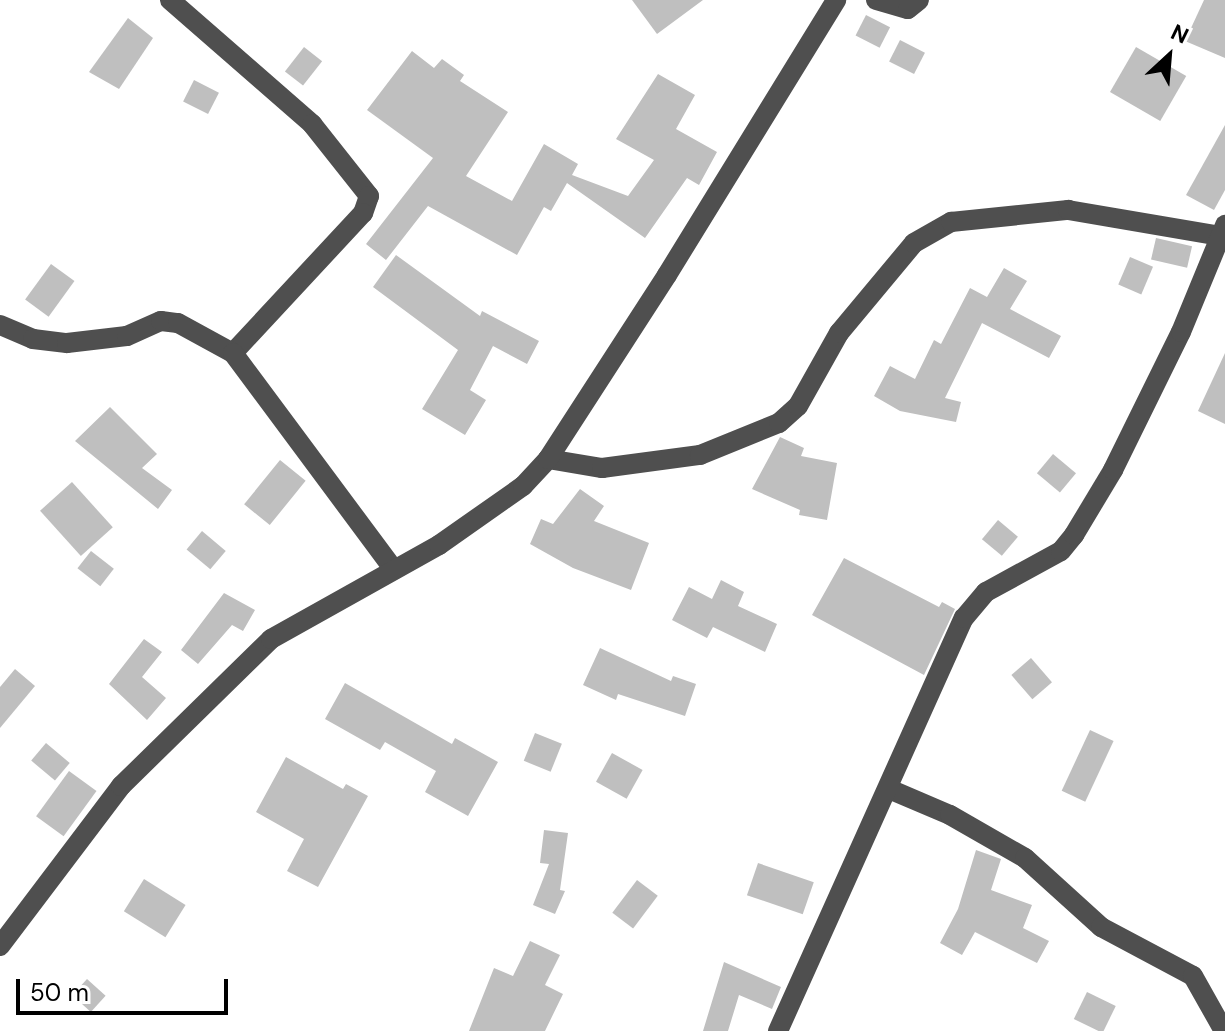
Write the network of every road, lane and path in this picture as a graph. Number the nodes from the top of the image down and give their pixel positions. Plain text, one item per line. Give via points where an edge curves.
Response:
1 (170, 0) edge
2 (836, 0) edge
3 (876, 0) edge
4 (919, 0) edge
5 (1223, 230) edge
6 (0, 325) edge
7 (233, 353) junction
8 (548, 459) junction
9 (394, 570) junction
10 (889, 789) junction
11 (0, 946) edge
12 (778, 1031) edge
13 (1224, 1031) edge

1 - 7 street via 312,124 369,196 363,213
2 - 8 street
3 - 4 street via 908,9
5 - 8 street via 1068,210 951,222 914,243 839,333 798,406 779,423 700,455 602,468
5 - 10 street via 1181,332 1113,470 1061,551 986,592 964,618
6 - 7 street via 33,339 67,343 127,336 161,321 178,323
7 - 9 street
8 - 9 street via 523,486
9 - 11 street via 271,639 201,703 121,786
10 - 12 street
10 - 13 street via 950,815 1025,858 1101,927 1193,976

